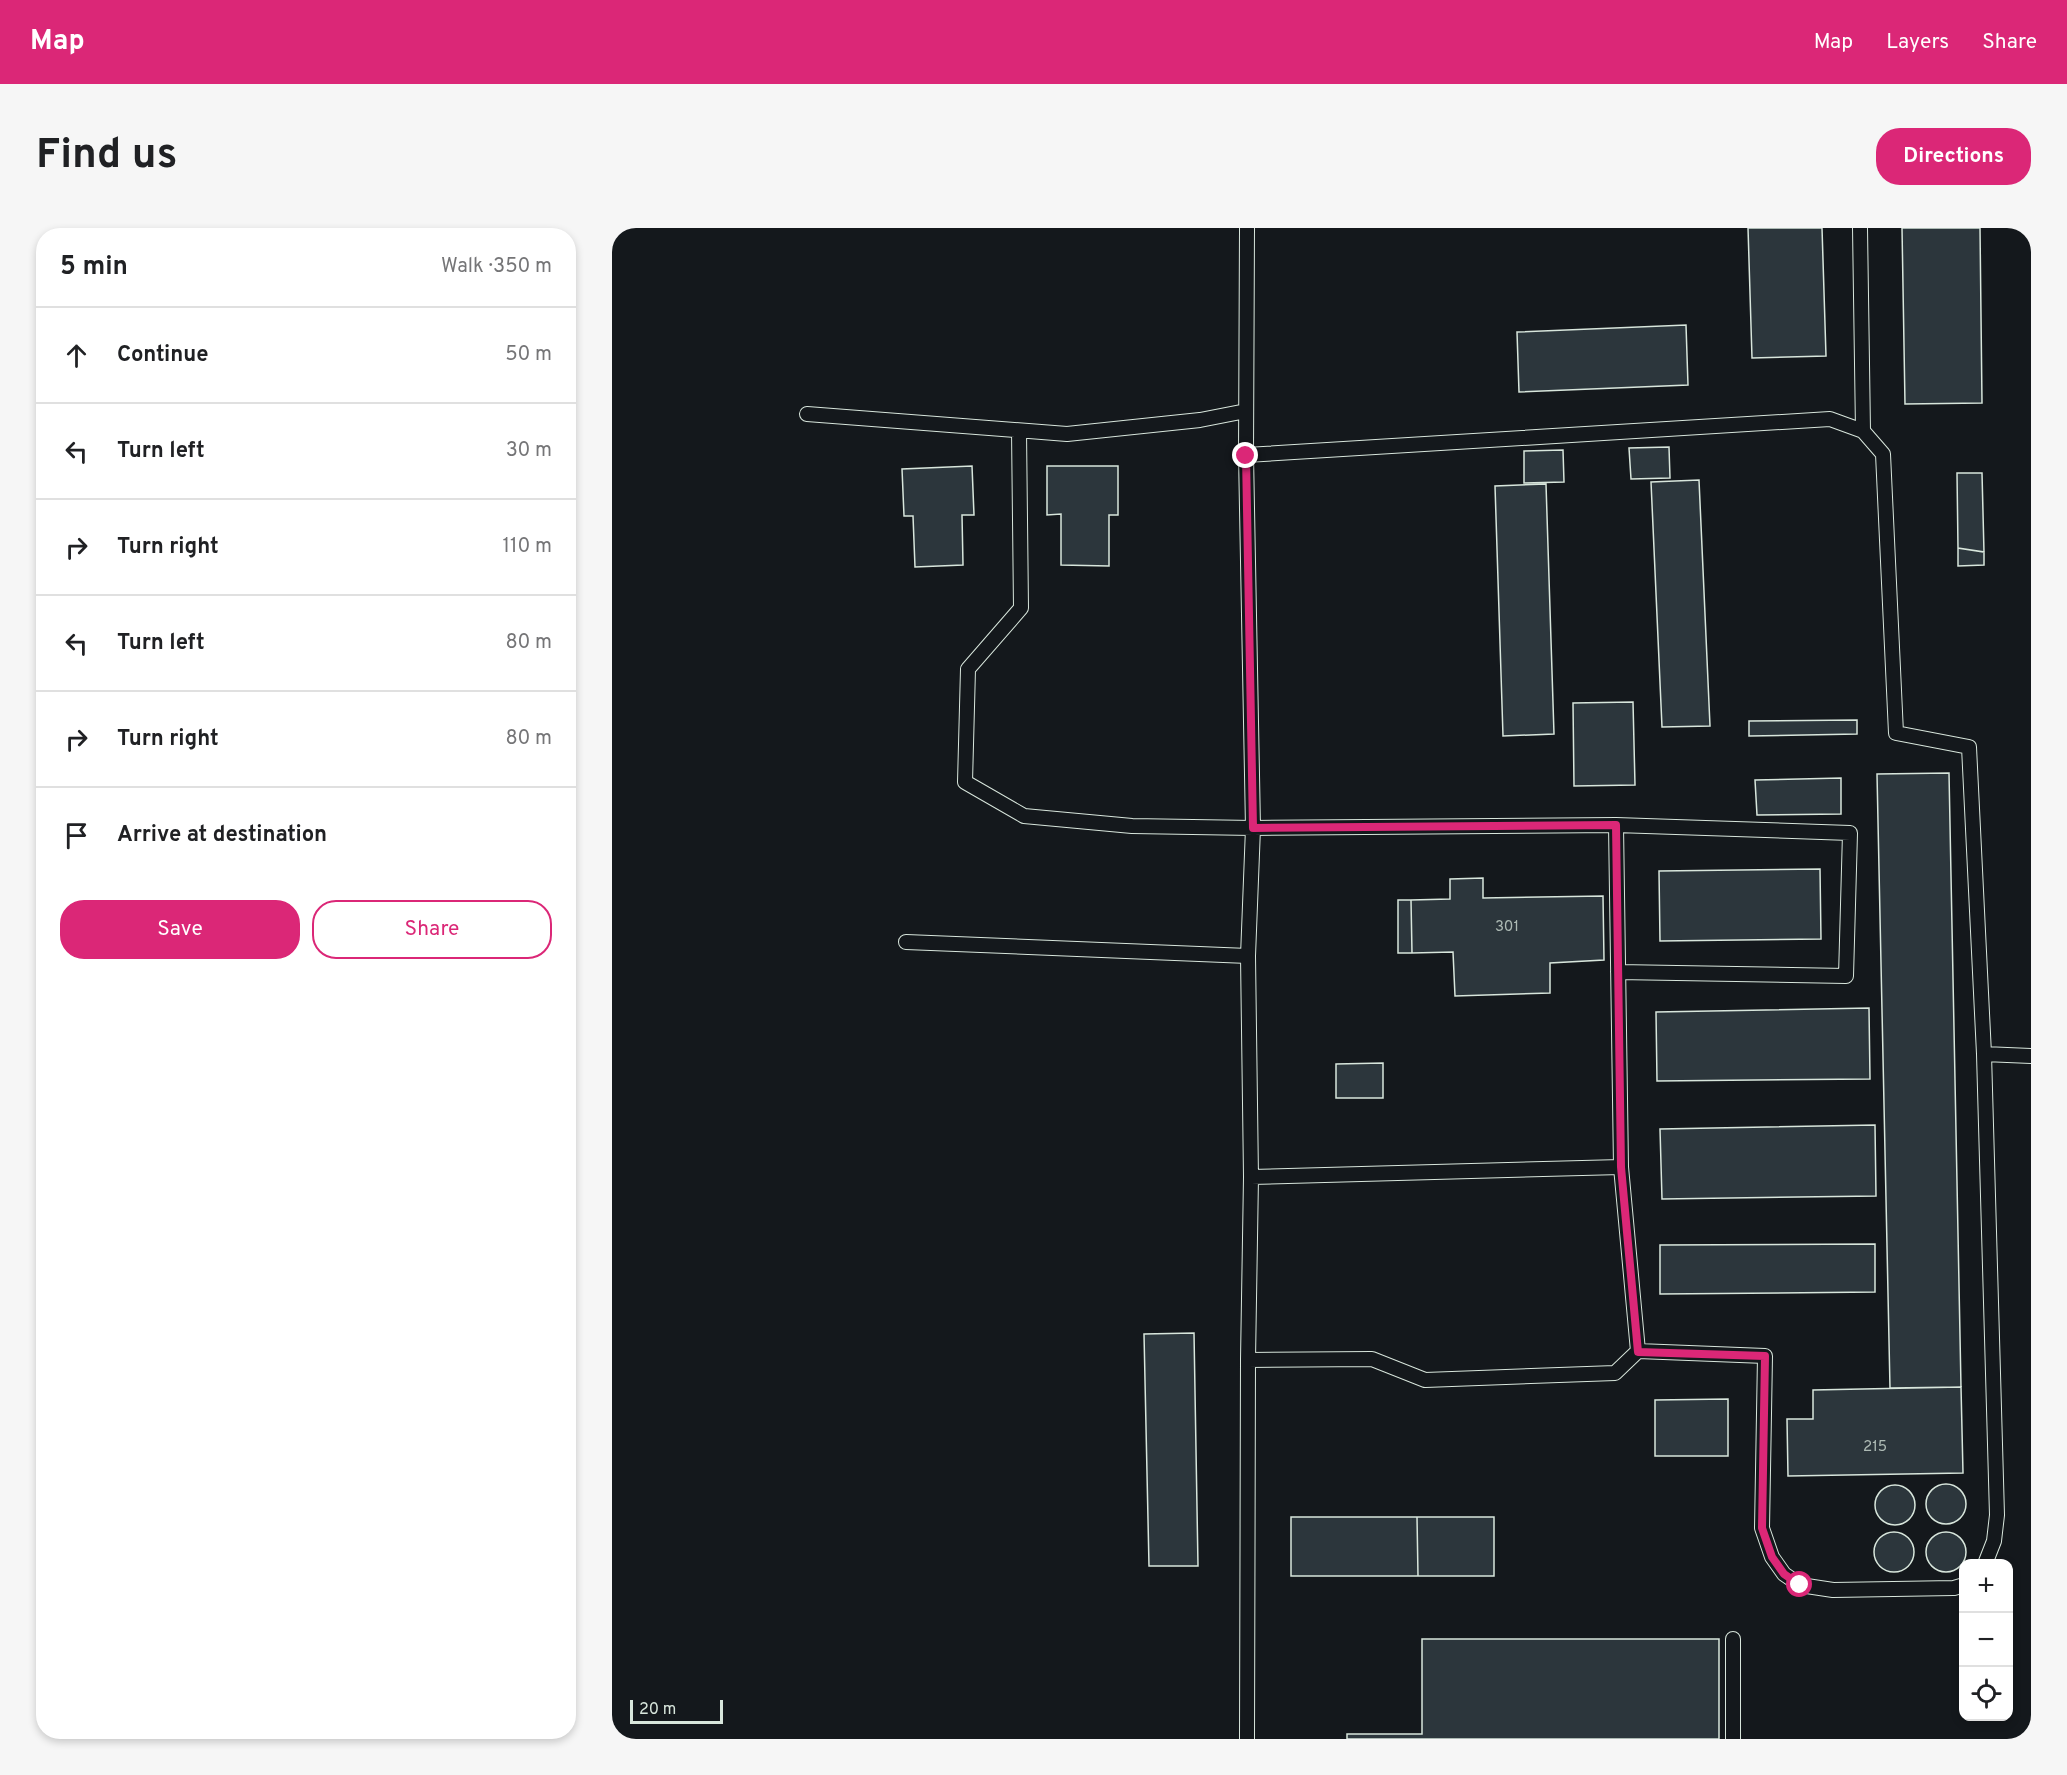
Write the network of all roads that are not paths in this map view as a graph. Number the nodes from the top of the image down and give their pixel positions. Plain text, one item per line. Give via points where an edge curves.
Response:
1 (1246, 228) edge
2 (1860, 228) edge
3 (1246, 411) junction
4 (807, 414) dead end
5 (1019, 430) junction
6 (1863, 431) junction
7 (1246, 456) junction
8 (1616, 825) junction
9 (1253, 828) junction
10 (906, 942) dead end
11 (1248, 956) junction
12 (1618, 972) junction
13 (1984, 1054) junction
14 (2031, 1056) edge
15 (1621, 1167) junction
16 (1251, 1177) junction
17 (1638, 1352) junction
18 (1248, 1360) junction
19 (1987, 1559) edge
20 (1959, 1586) edge
21 (1733, 1639) dead end
22 (1247, 1739) edge
23 (1732, 1739) edge

1 - 3 lane
2 - 6 lane
3 - 5 lane via 1200,420 1067,434
3 - 7 lane
4 - 5 lane
5 - 9 lane via 1021,608 968,669 965,782 1024,816 1132,826
6 - 7 lane via 1830,419
6 - 13 lane via 1883,454 1896,733 1969,747
7 - 9 lane
8 - 9 lane
8 - 12 lane
8 - 12 lane via 1850,833 1846,976
9 - 11 lane
10 - 11 lane
11 - 16 lane
12 - 15 lane
13 - 14 lane
13 - 19 lane via 1997,1515
15 - 16 lane
15 - 17 lane
16 - 18 lane
17 - 18 lane via 1615,1373 1425,1380 1371,1359
17 - 20 lane via 1765,1356 1762,1528 1772,1557 1784,1574 1800,1585 1833,1590
18 - 22 lane
21 - 23 lane

